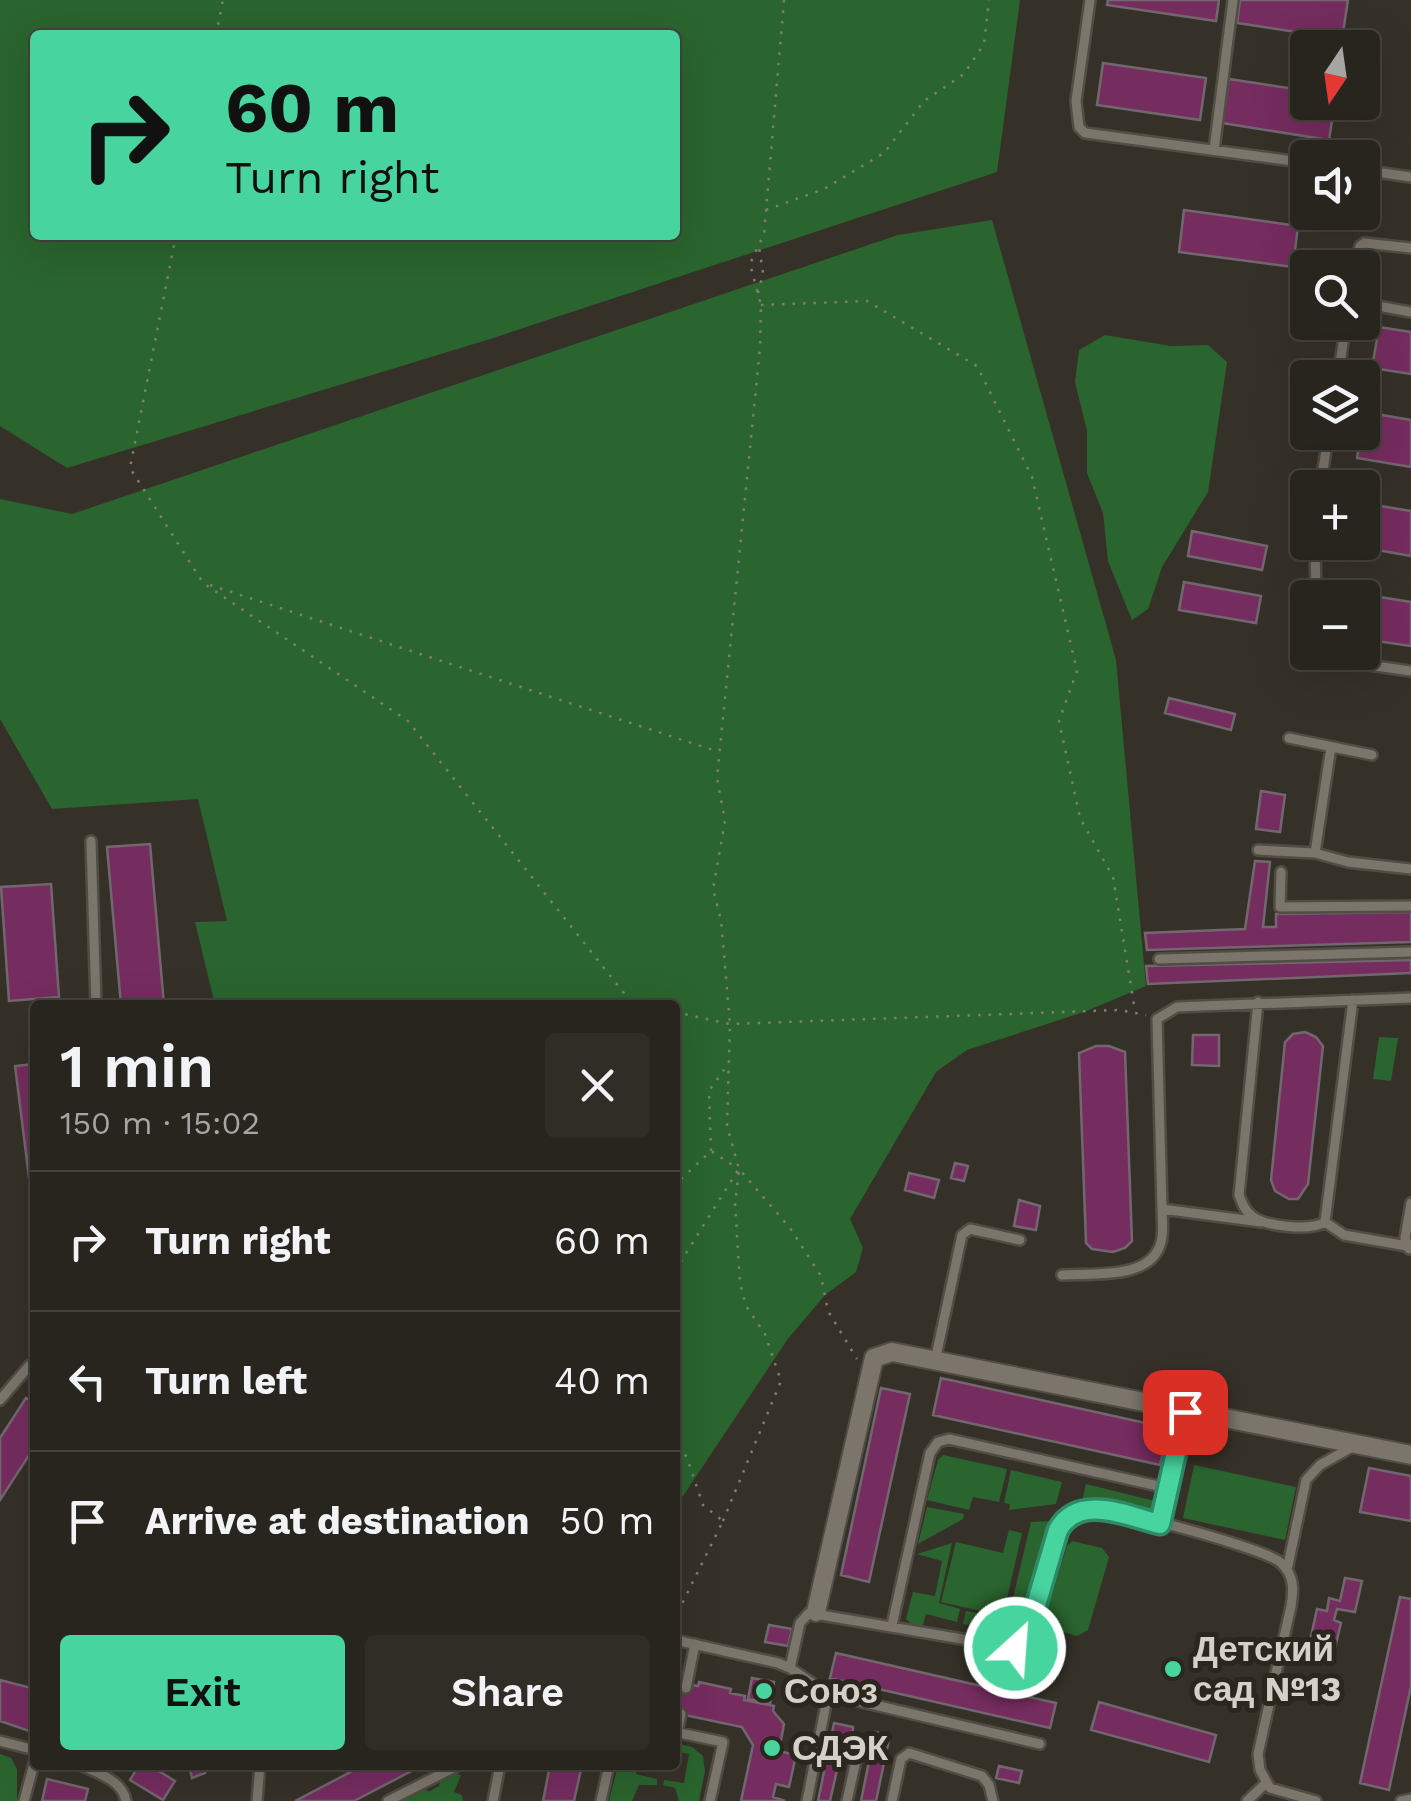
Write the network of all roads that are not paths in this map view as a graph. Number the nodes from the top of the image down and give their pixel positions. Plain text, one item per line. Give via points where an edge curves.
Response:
1 (1090, 0) edge
2 (1234, 0) edge
3 (1214, 150) junction
4 (1290, 161) edge
5 (1380, 173) edge
6 (1411, 177) edge
7 (1411, 248) edge
8 (1359, 250) edge
9 (1380, 306) edge
10 (1411, 312) edge
11 (1380, 667) edge
12 (1411, 671) edge
13 (1289, 738) dead end
14 (1331, 747) junction
15 (1372, 755) dead end
16 (91, 841) dead end
17 (1258, 850) dead end
18 (1315, 853) junction
19 (1411, 869) edge
20 (1280, 872) dead end
21 (1411, 906) edge
22 (1411, 952) edge
23 (1159, 958) dead end
24 (1411, 998) edge
25 (96, 1000) edge
26 (1353, 1000) junction
27 (1258, 1002) junction
28 (1411, 1203) edge
29 (1162, 1210) junction
30 (1261, 1222) junction
31 (1325, 1222) junction
32 (1020, 1240) dead end
33 (1409, 1248) edge
34 (1062, 1276) dead end
35 (935, 1361) junction
36 (30, 1366) edge
37 (0, 1400) edge
38 (1185, 1412) junction
39 (1354, 1446) junction
40 (1411, 1456) edge
41 (1168, 1488) junction
42 (1160, 1524) junction
43 (1287, 1570) junction
44 (816, 1612) junction
45 (892, 1624) junction
46 (680, 1641) edge
47 (694, 1644) junction
48 (790, 1668) junction
49 (686, 1688) dead end
50 (828, 1694) junction
51 (681, 1714) dead end
52 (680, 1718) edge
53 (680, 1734) edge
54 (0, 1741) edge
55 (1040, 1744) dead end
56 (30, 1749) edge
57 (858, 1751) dead end
58 (32, 1770) edge
59 (90, 1770) edge
60 (260, 1770) edge
61 (449, 1770) edge
62 (499, 1770) edge
63 (608, 1770) edge
64 (1266, 1784) junction
65 (1411, 1799) edge
66 (24, 1801) edge
67 (126, 1801) edge
68 (258, 1801) edge
69 (388, 1801) edge
70 (493, 1801) edge
71 (601, 1801) edge
72 (710, 1801) edge
73 (807, 1801) edge
74 (847, 1801) edge
75 (892, 1801) edge
76 (993, 1801) edge
77 (1248, 1801) edge
78 (1316, 1801) edge
79 (1401, 1801) edge

1 - 3 lane via 1078,127
2 - 3 lane
3 - 4 lane
5 - 6 lane
7 - 8 lane via 1364,243
9 - 10 lane
11 - 12 lane
13 - 14 lane
14 - 15 lane
14 - 18 lane
16 - 25 lane
17 - 18 lane
18 - 19 lane
20 - 21 lane via 1278,902 1284,908
22 - 23 lane
24 - 26 lane
26 - 27 lane
26 - 31 lane
27 - 29 lane via 1177,1008 1157,1019
27 - 30 lane via 1240,1195
28 - 33 lane
29 - 30 lane
29 - 34 lane via 1161,1242 1152,1261 1134,1270
30 - 31 lane via 1308,1229
31 - 33 lane via 1344,1234
32 - 35 lane via 970,1229 962,1236
35 - 38 street
35 - 44 street via 892,1352 874,1358
36 - 37 lane
38 - 39 street
38 - 41 lane
39 - 40 street
39 - 43 lane via 1306,1480
41 - 42 lane
41 - 45 lane via 950,1439 938,1442 930,1453
42 - 43 lane via 1269,1555
42 - 45 lane via 1088,1508 1069,1516 1058,1530 1027,1636 1015,1648
43 - 64 lane via 1293,1596 1258,1754
44 - 45 lane
44 - 48 lane via 803,1616
46 - 47 lane
47 - 48 lane
47 - 49 lane
48 - 50 lane
50 - 55 lane
50 - 73 lane
51 - 52 lane
53 - 72 lane via 722,1742
54 - 56 lane
57 - 74 lane
58 - 66 lane
59 - 67 lane via 118,1785
60 - 68 lane
61 - 69 lane
62 - 70 lane
63 - 71 lane
64 - 77 lane
64 - 78 lane
65 - 79 lane
75 - 76 lane via 901,1760 910,1753 982,1776

